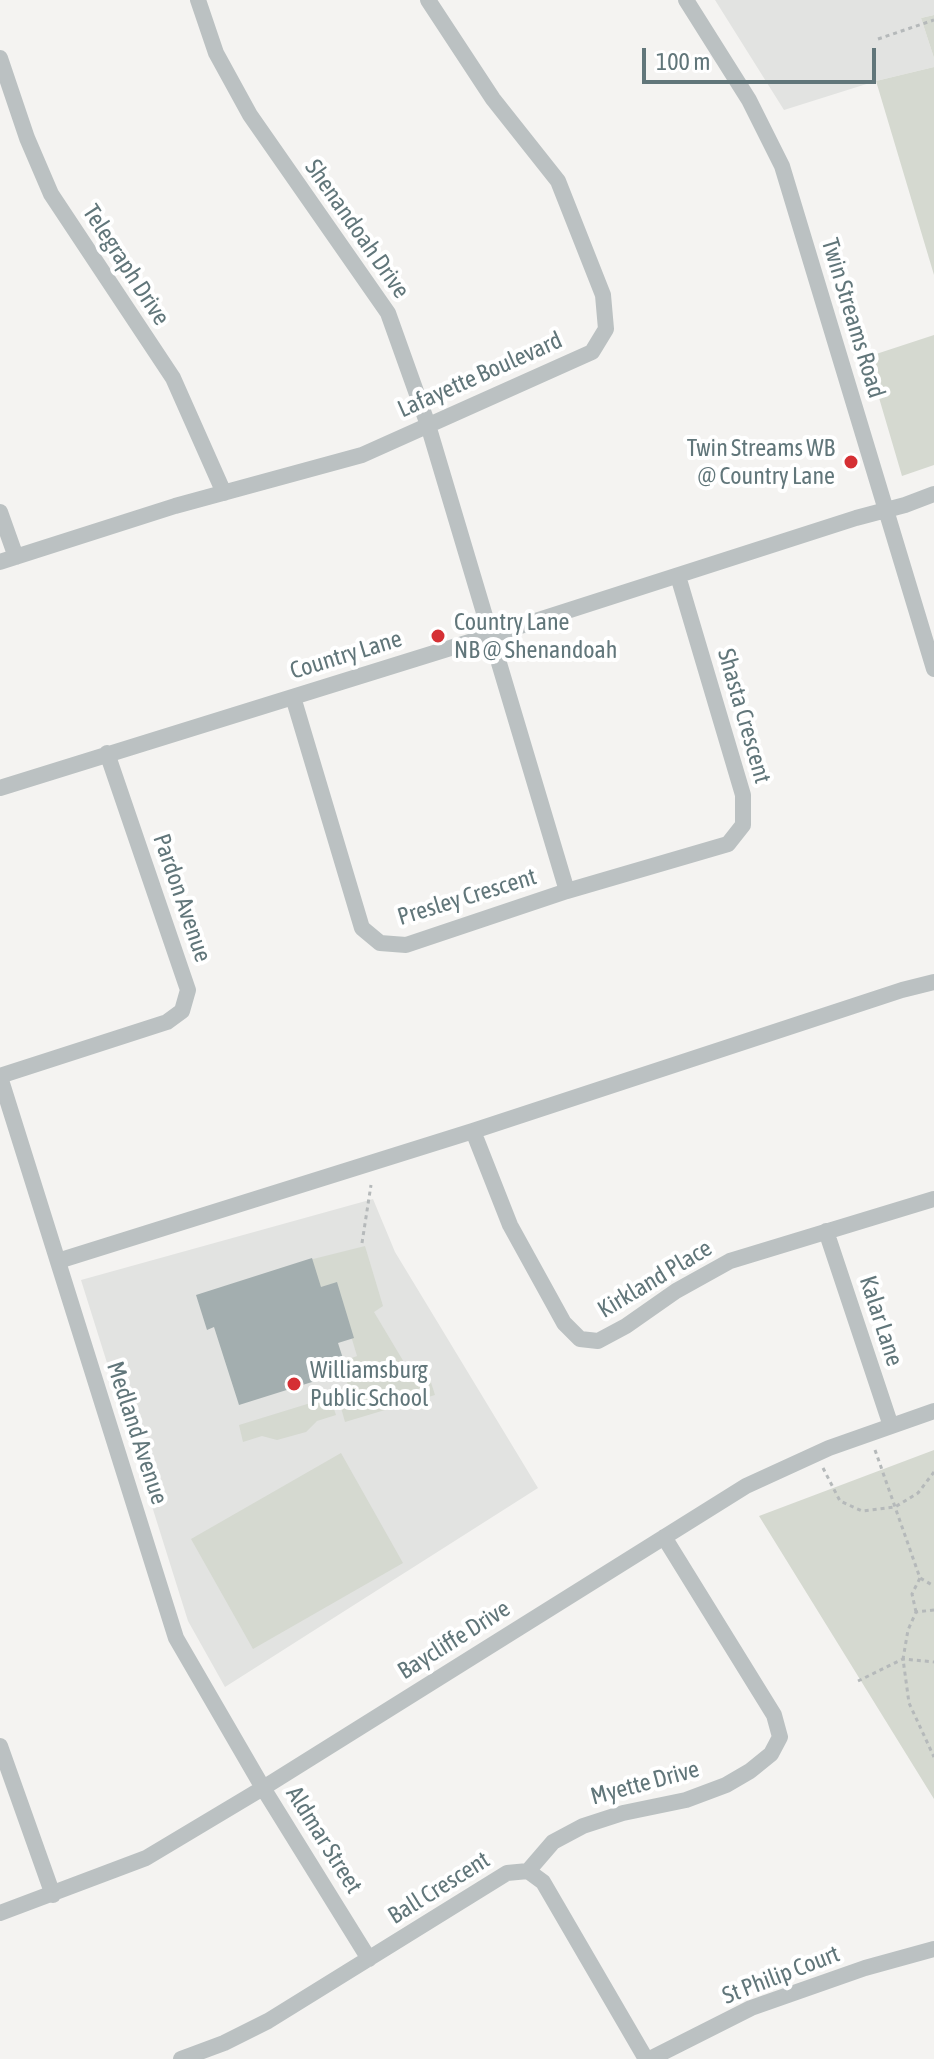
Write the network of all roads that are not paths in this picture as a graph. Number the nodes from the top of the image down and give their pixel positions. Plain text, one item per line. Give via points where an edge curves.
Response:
1 (198, 0) edge
2 (428, 0) edge
3 (686, 0) edge
4 (0, 58) edge
5 (428, 425) junction
6 (224, 493) junction
7 (934, 494) edge
8 (886, 509) junction
9 (0, 512) edge
10 (8, 559) edge
11 (678, 576) junction
12 (489, 636) junction
13 (934, 669) edge
14 (293, 697) junction
15 (107, 753) junction
16 (0, 788) edge
17 (567, 891) junction
18 (934, 982) edge
19 (0, 1077) edge
20 (473, 1131) junction
21 (934, 1199) edge
22 (826, 1231) junction
23 (58, 1261) junction
24 (934, 1411) edge
25 (891, 1426) junction
26 (664, 1537) junction
27 (0, 1746) edge
28 (263, 1788) junction
29 (528, 1871) junction
30 (53, 1895) junction
31 (0, 1913) edge
32 (934, 1949) edge
33 (369, 1959) junction
34 (181, 2059) edge
35 (648, 2059) edge

1 - 5 street, Shenandoah Drive via 216,53 250,115 388,313
2 - 5 street, Lafayette Boulevard via 493,99 558,181 603,295 606,329 592,352
3 - 8 street, Twin Streams Road via 749,100 782,166
4 - 6 street, Telegraph Drive via 51,194 173,378
5 - 6 street, Lafayette Boulevard via 362,455
5 - 12 street, Shenandoah Drive
6 - 10 street, Lafayette Boulevard
7 - 8 street, Country Lane
8 - 11 street, Country Lane
8 - 13 street, Twin Streams Road
9 - 10 street
11 - 12 street, Country Lane
11 - 17 street, Shasta Crescent via 743,795 743,825 728,844
12 - 14 street, Country Lane
12 - 17 street, Presley Crescent
14 - 15 street, Country Lane
14 - 17 street, Presley Crescent via 362,928 380,943 406,945
15 - 16 street, Country Lane
15 - 19 street, Pardon Avenue via 188,990 182,1011 167,1022
18 - 20 street
19 - 23 street, Medland Avenue
20 - 22 street, Kirkland Place via 510,1225 564,1323 580,1339 598,1341 730,1261
20 - 23 street
21 - 22 street, Kirkland Place
22 - 25 street, Kalar Lane
23 - 28 street, Medland Avenue via 176,1638
24 - 25 street, Baycliffe Drive
25 - 26 street, Baycliffe Drive via 746,1486
26 - 28 street, Baycliffe Drive
26 - 29 street, Myette Drive via 774,1715 780,1737 771,1754 726,1785 583,1826 553,1842
27 - 30 street
28 - 30 street, Baycliffe Drive via 146,1858
28 - 33 street, Aldmar Street
29 - 33 street, Ball Crescent via 507,1873
29 - 35 street, Ball Crescent via 543,1882
30 - 31 street, Baycliffe Drive
32 - 35 street, St Philip Court via 751,2008
33 - 34 street, Ball Crescent via 268,2021

